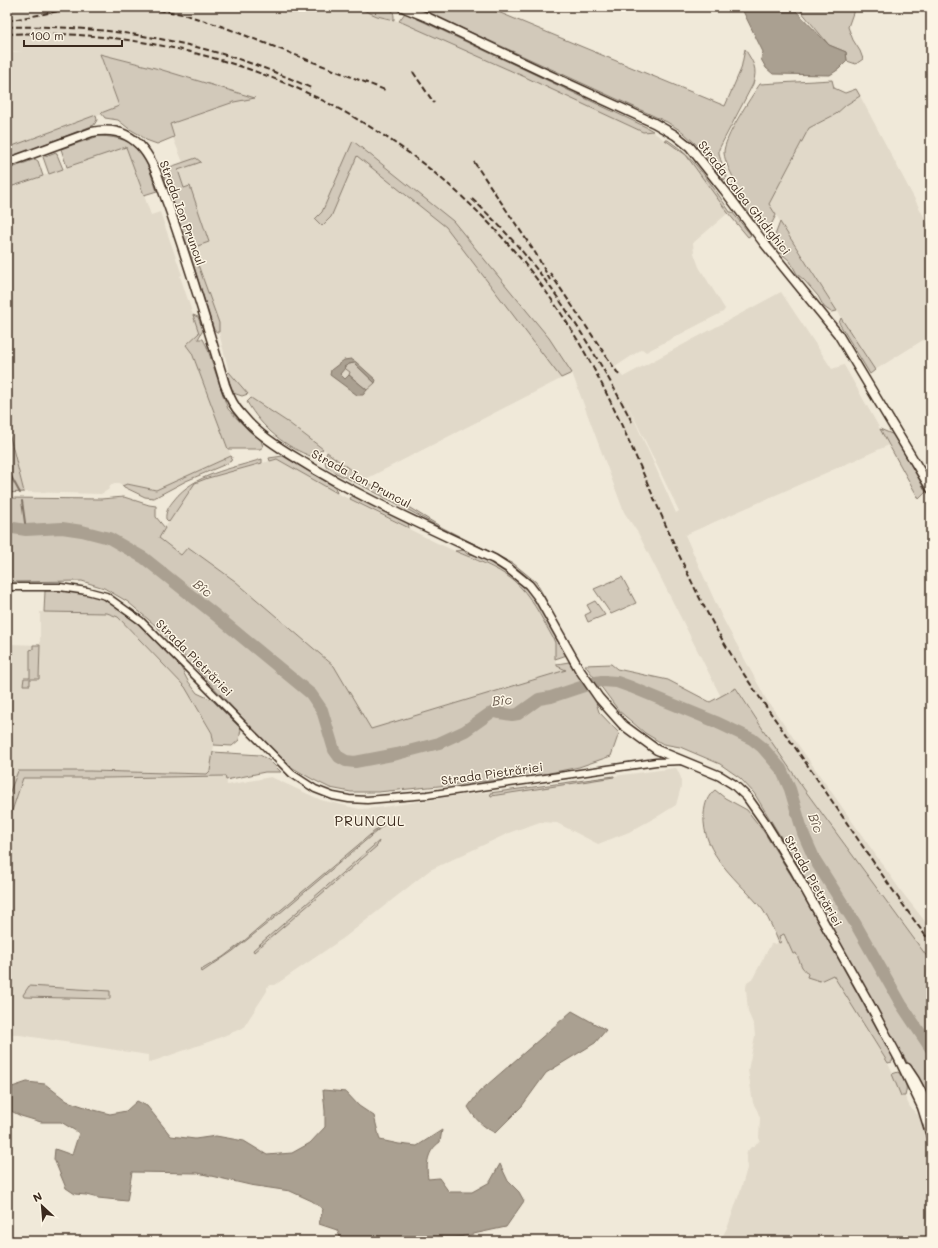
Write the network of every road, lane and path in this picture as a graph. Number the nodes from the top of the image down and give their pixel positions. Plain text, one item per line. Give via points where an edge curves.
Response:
1 (402, 7) edge
2 (7, 163) edge
3 (931, 489) edge
4 (7, 587) edge
5 (685, 761) junction
6 (898, 1057) junction
7 (931, 1118) edge
8 (931, 1136) edge

1 - 3 street, Strada Calea Ghidighici via 654,123 690,147 838,334
2 - 5 street, Strada Ion Pruncul via 102,130 110,130 129,137 142,148 155,170 187,261 225,385 241,415 272,442 324,476 494,559 518,575 539,598 579,669 623,726 657,750
4 - 5 street, Strada Pietrăriei via 60,587 87,590 106,596 141,621 292,774 315,789 333,796 367,800 427,795 656,762
5 - 6 street, Strada Pietrăriei via 733,784 764,821 795,871
6 - 7 street, Strada Pietrăriei via 911,1073 928,1106
6 - 8 street, Strada Pietrăriei via 922,1107

